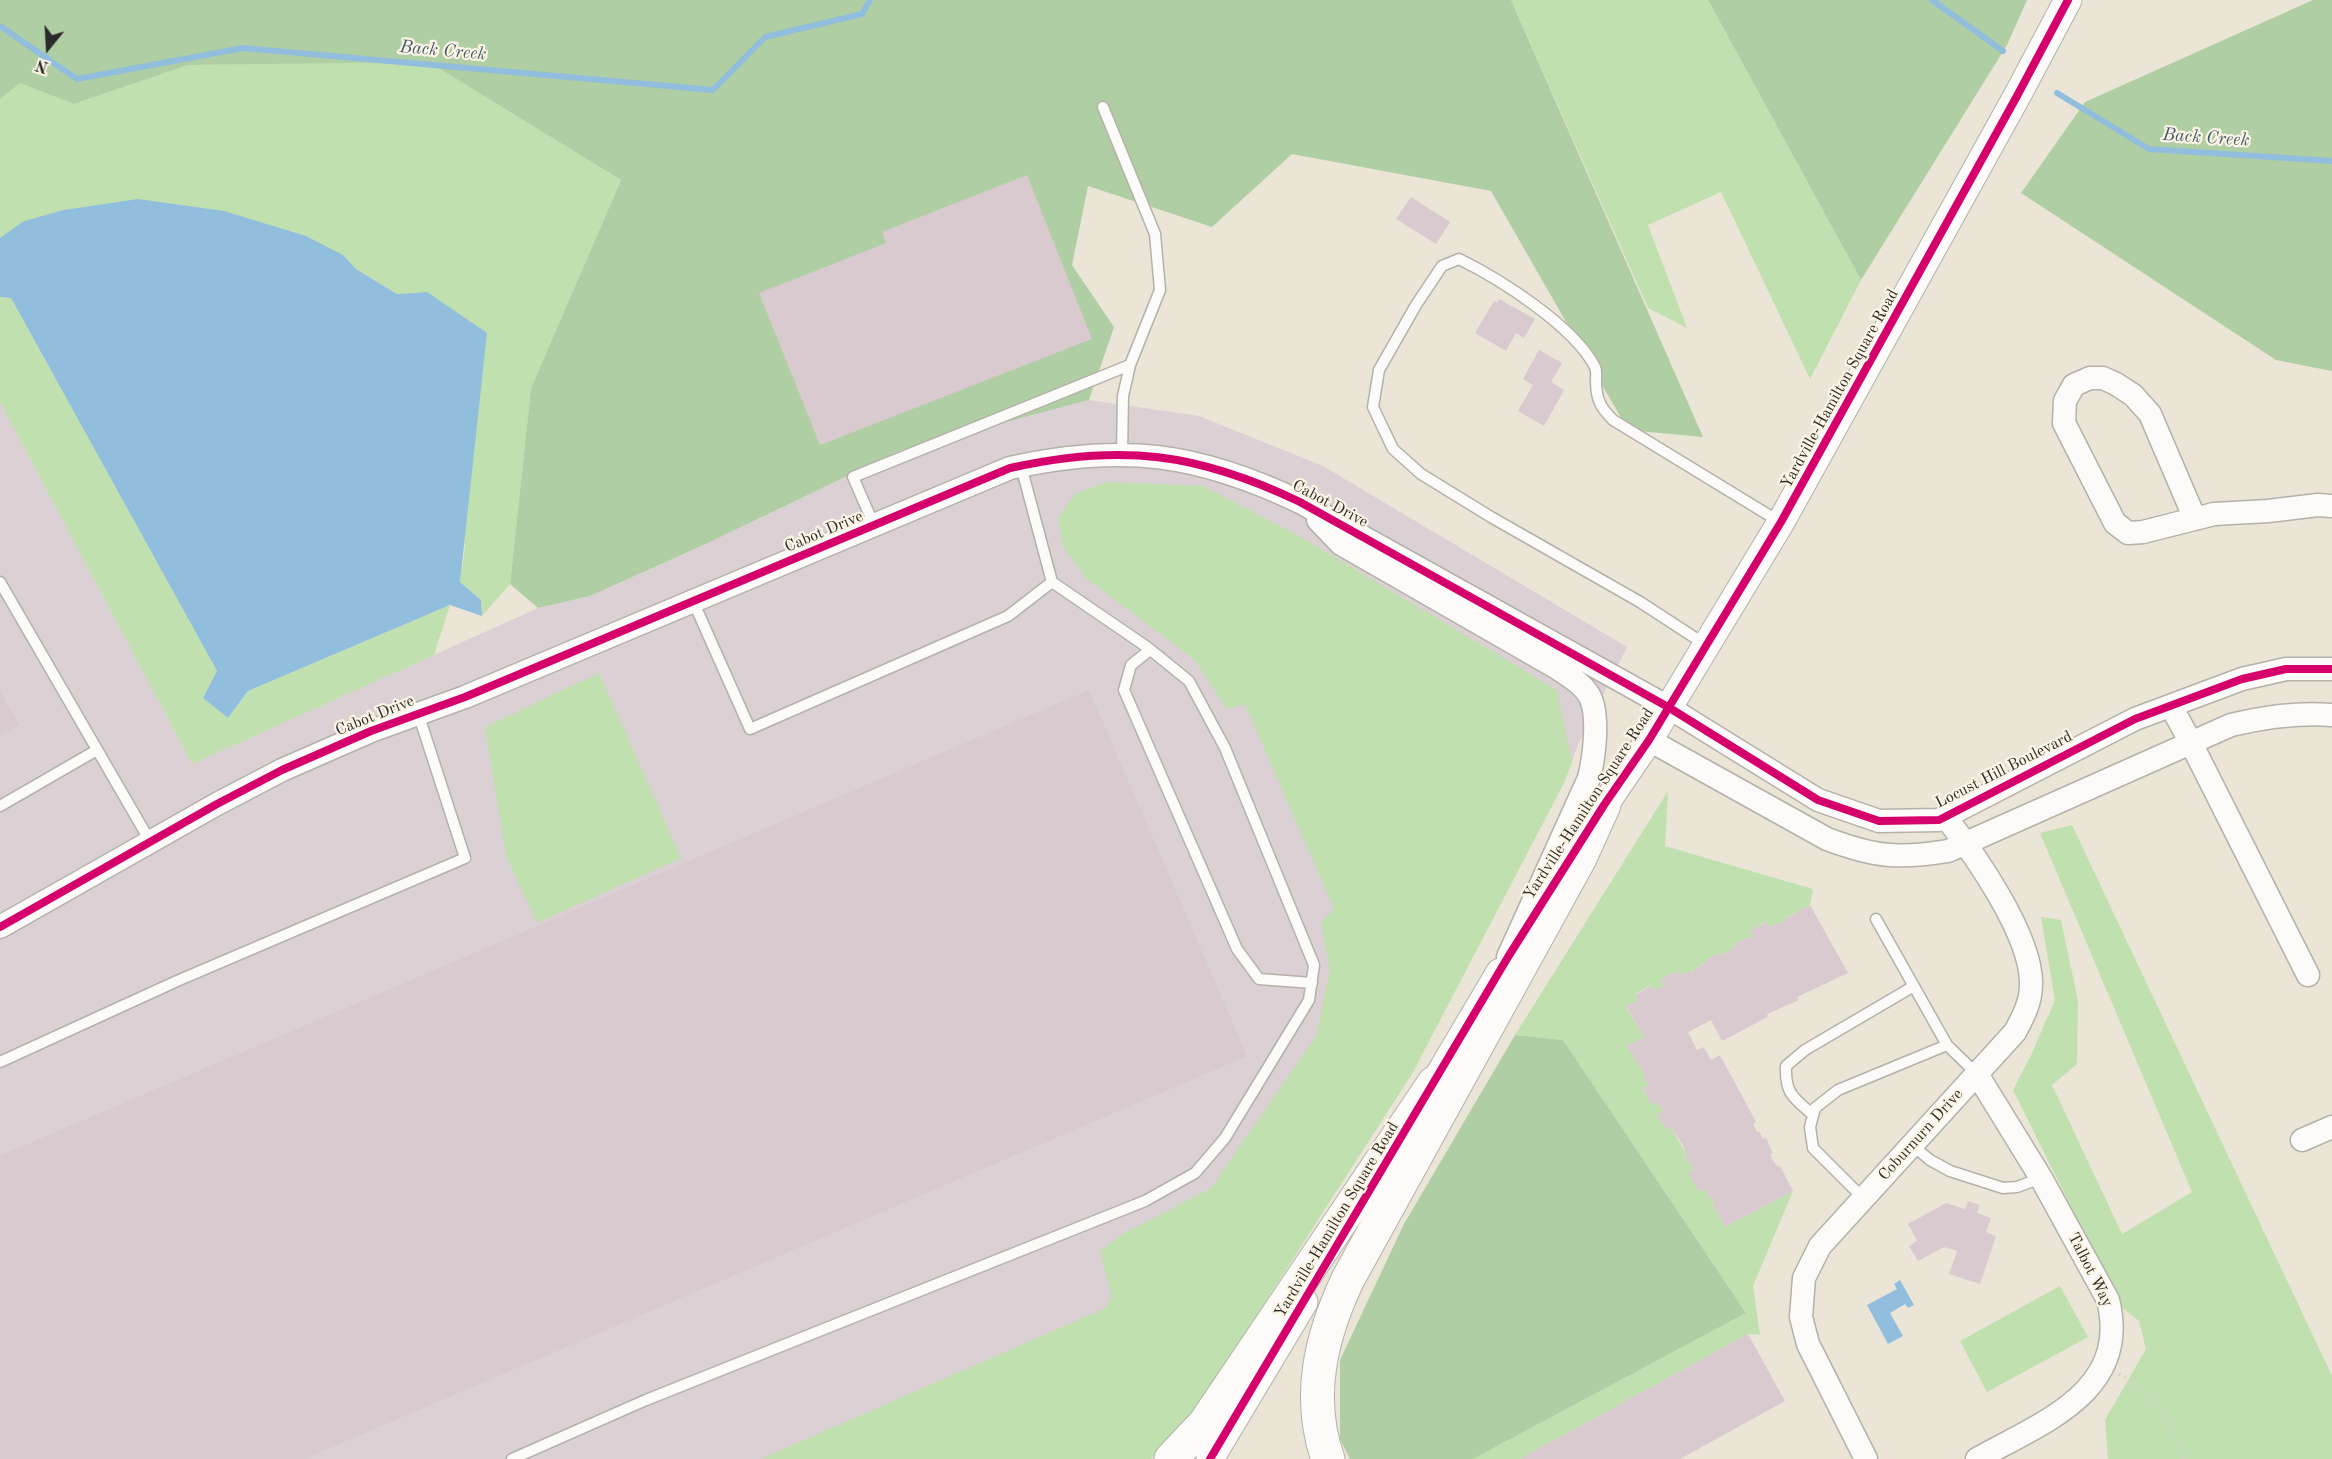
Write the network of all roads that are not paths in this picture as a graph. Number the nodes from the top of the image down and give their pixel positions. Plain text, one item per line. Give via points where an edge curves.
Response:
1 (2068, 0) edge
2 (1103, 106) dead end
3 (1130, 365) junction
4 (1122, 454) junction
5 (1021, 466) junction
6 (1300, 502) junction
7 (2332, 506) edge
8 (2195, 519) junction
9 (1781, 522) junction
10 (874, 525) junction
11 (0, 582) edge
12 (1052, 582) junction
13 (693, 602) junction
14 (1706, 645) junction
15 (1150, 650) junction
16 (2332, 669) edge
17 (2171, 706) junction
18 (1668, 707) junction
19 (418, 714) junction
20 (2332, 715) edge
21 (1649, 740) junction
22 (2191, 743) junction
23 (97, 750) junction
24 (1604, 805) junction
25 (0, 806) edge
26 (1946, 816) junction
27 (150, 841) junction
28 (1966, 843) junction
29 (1876, 918) dead end
30 (0, 927) edge
31 (1508, 957) junction
32 (2308, 975) dead end
33 (1312, 983) junction
34 (1914, 986) junction
35 (1947, 1045) junction
36 (0, 1062) edge
37 (1977, 1074) junction
38 (1438, 1076) junction
39 (1813, 1116) junction
40 (2332, 1126) edge
41 (2302, 1140) dead end
42 (1912, 1145) junction
43 (2041, 1178) junction
44 (1863, 1198) junction
45 (512, 1459) edge
46 (1171, 1459) edge
47 (1210, 1459) edge
48 (1328, 1459) edge
49 (1866, 1459) edge
50 (1977, 1459) edge

1 - 9 street, Yardville-Hamilton Square Road
2 - 3 lane via 1155,234 1160,290
3 - 4 lane via 1123,396
3 - 10 lane via 853,477
4 - 5 street, Cabot Drive via 1056,458
4 - 6 street, Cabot Drive via 1182,460 1221,469
5 - 10 street, Cabot Drive
5 - 12 lane
6 - 18 street, Cabot Drive
6 - 31 street via 1341,544 1557,668 1577,681 1591,699 1596,753 1589,778
7 - 8 street via 2318,504
8 - 8 street via 2143,532 2128,532 2115,523 2064,423 2065,401 2074,385 2090,378 2103,378 2133,395 2150,414
9 - 14 street, Yardville-Hamilton Square Road
9 - 14 lane via 1613,420 1601,408 1596,395 1597,369 1574,337 1536,307 1459,259 1442,266 1378,370 1374,407 1393,449 1421,474
10 - 13 street, Cabot Drive
11 - 23 lane
12 - 13 lane via 1008,616 750,729
12 - 15 lane
13 - 19 street, Cabot Drive
14 - 18 street, Yardville-Hamilton Square Road
15 - 33 lane via 1189,681 1225,748 1314,965
15 - 33 lane via 1131,665 1124,690 1237,949 1259,979
16 - 17 street, Locust Hill Boulevard via 2286,669 2242,679
17 - 22 street
17 - 26 street, Locust Hill Boulevard via 2135,719
18 - 21 street, Yardville-Hamilton Square Road
18 - 26 street, Locust Hill Boulevard via 1818,800 1879,821 1939,820
19 - 27 street, Cabot Drive via 282,770
19 - 36 lane via 465,858 177,981
20 - 22 street via 2268,717 2231,725
21 - 24 street, Yardville-Hamilton Square Road
21 - 28 street via 1827,839 1859,851 1912,857 1948,851
22 - 28 street
22 - 32 street
23 - 25 lane
23 - 27 lane
24 - 31 street, Yardville-Hamilton Square Road
24 - 48 highway via 1580,858 1332,1312 1322,1347 1318,1383 1319,1419
26 - 28 street, Coburnurn Drive
27 - 30 street, Cabot Drive
28 - 37 street, Coburnurn Drive via 2007,910 2028,957 2031,984 2028,1010 2015,1032
29 - 34 lane
31 - 38 street, Yardville-Hamilton Square Road
33 - 45 lane via 1303,1010 1224,1138 1195,1173 1145,1201 646,1400
34 - 35 lane
34 - 39 lane via 1786,1065 1785,1084
35 - 37 lane
35 - 39 lane via 1838,1090 1815,1108
37 - 42 street, Coburnurn Drive
37 - 43 street, Talbot Way
38 - 46 highway via 1205,1424
38 - 47 street, Yardville-Hamilton Square Road
39 - 44 lane via 1813,1148
40 - 41 street
42 - 43 lane via 1950,1171 2003,1188
42 - 44 street, Coburnurn Drive
43 - 50 street, Talbot Way via 2108,1300 2111,1346 2088,1391 2071,1406
44 - 49 street, Coburnurn Drive via 1820,1246 1804,1278 1801,1317 1808,1344

